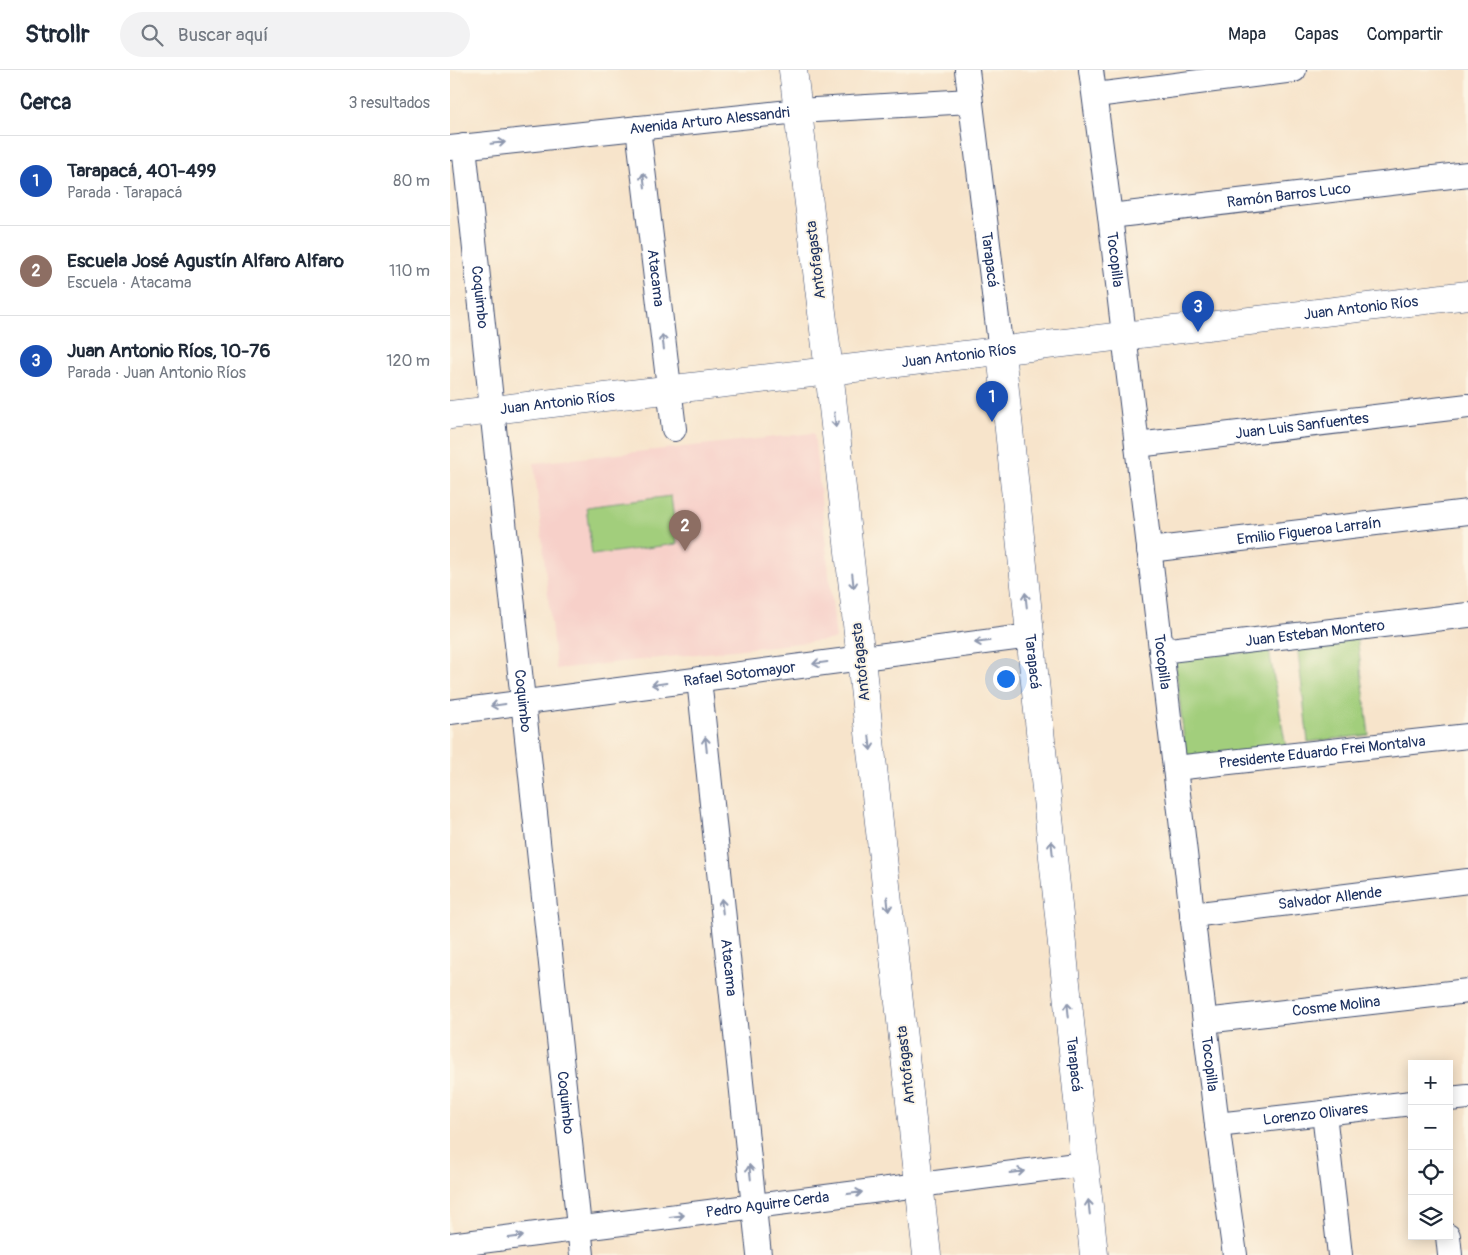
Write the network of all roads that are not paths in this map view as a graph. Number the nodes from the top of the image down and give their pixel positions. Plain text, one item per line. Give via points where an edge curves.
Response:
1 (793, 70) edge
2 (967, 70) edge
3 (1091, 70) edge
4 (1294, 70) edge
5 (1096, 95) junction
6 (970, 102) junction
7 (798, 111) junction
8 (638, 128) junction
9 (457, 147) edge
10 (1468, 174) edge
11 (1110, 216) junction
12 (1468, 295) edge
13 (1124, 337) junction
14 (1001, 352) junction
15 (829, 371) junction
16 (668, 390) junction
17 (1468, 406) edge
18 (492, 410) junction
19 (450, 415) edge
20 (674, 429) dead end
21 (1137, 445) junction
22 (1468, 512) edge
23 (1149, 550) junction
24 (1468, 615) edge
25 (1030, 636) junction
26 (1161, 651) junction
27 (861, 658) junction
28 (699, 679) junction
29 (523, 702) junction
30 (450, 712) edge
31 (1468, 736) edge
32 (1175, 768) junction
33 (1468, 881) edge
34 (1192, 915) junction
35 (1468, 991) edge
36 (1205, 1021) junction
37 (1468, 1097) edge
38 (1453, 1099) edge
39 (1408, 1103) edge
40 (1324, 1113) junction
41 (1217, 1125) junction
42 (1084, 1164) junction
43 (919, 1185) junction
44 (754, 1206) junction
45 (579, 1228) junction
46 (1448, 1240) edge
47 (450, 1245) edge
48 (582, 1255) edge
49 (759, 1255) edge
50 (927, 1255) edge
51 (1094, 1255) edge
52 (1235, 1255) edge
53 (1340, 1255) edge
54 (1450, 1255) edge

1 - 7 main road, Antofagasta
2 - 6 street, Tarapacá
3 - 5 street, Tocopilla
4 - 5 street
5 - 11 street, Tocopilla
6 - 7 street, Avenida Arturo Alessandri
6 - 14 street, Tarapacá
7 - 8 street, Avenida Arturo Alessandri
7 - 15 main road, Antofagasta
9 -> 8 street, Avenida Arturo Alessandri
16 -> 8 street, Atacama
9 - 18 street, Coquimbo
10 - 11 street, Ramón Barros Luco
11 - 13 street, Tocopilla
12 - 13 main road, Juan Antonio Ríos
13 - 14 main road, Juan Antonio Ríos
13 - 21 street, Tocopilla
14 - 15 main road, Juan Antonio Ríos
25 -> 14 main road, Tarapacá
15 - 16 main road, Juan Antonio Ríos
15 -> 27 main road, Antofagasta
16 - 18 main road, Juan Antonio Ríos
16 - 20 street, Atacama
17 - 21 street, Juan Luis Sanfuentes
18 - 19 main road, Juan Antonio Ríos
18 - 29 street, Coquimbo
21 - 23 street, Tocopilla
22 - 23 street, Emilio Figueroa Larraín
23 - 26 street, Tocopilla
24 - 26 street, Juan Esteban Montero
25 -> 27 street, Rafael Sotomayor
42 -> 25 main road, Tarapacá
26 - 32 street, Tocopilla
27 -> 28 street, Rafael Sotomayor
27 -> 43 main road, Antofagasta
28 -> 29 street, Rafael Sotomayor
44 -> 28 street, Atacama
29 -> 30 street, Rafael Sotomayor
29 - 45 street, Coquimbo
31 - 32 street, Presidente Eduardo Frei Montalva
32 - 34 street, Tocopilla
33 - 34 street, Salvador Allende
34 - 36 street, Tocopilla
35 - 36 street, Cosme Molina
36 - 41 street, Tocopilla
37 - 38 street
39 - 40 street, Lorenzo Olivares
40 - 41 street, Lorenzo Olivares
40 - 53 street
41 - 52 street, Tocopilla
43 -> 42 street, Pedro Aguirre Cerda
51 -> 42 main road, Tarapacá
44 -> 43 street, Pedro Aguirre Cerda
43 - 50 main road, Antofagasta
45 -> 44 street, Pedro Aguirre Cerda
44 - 49 street, Atacama
47 -> 45 street, Pedro Aguirre Cerda
45 - 48 street, Coquimbo
46 - 54 street

